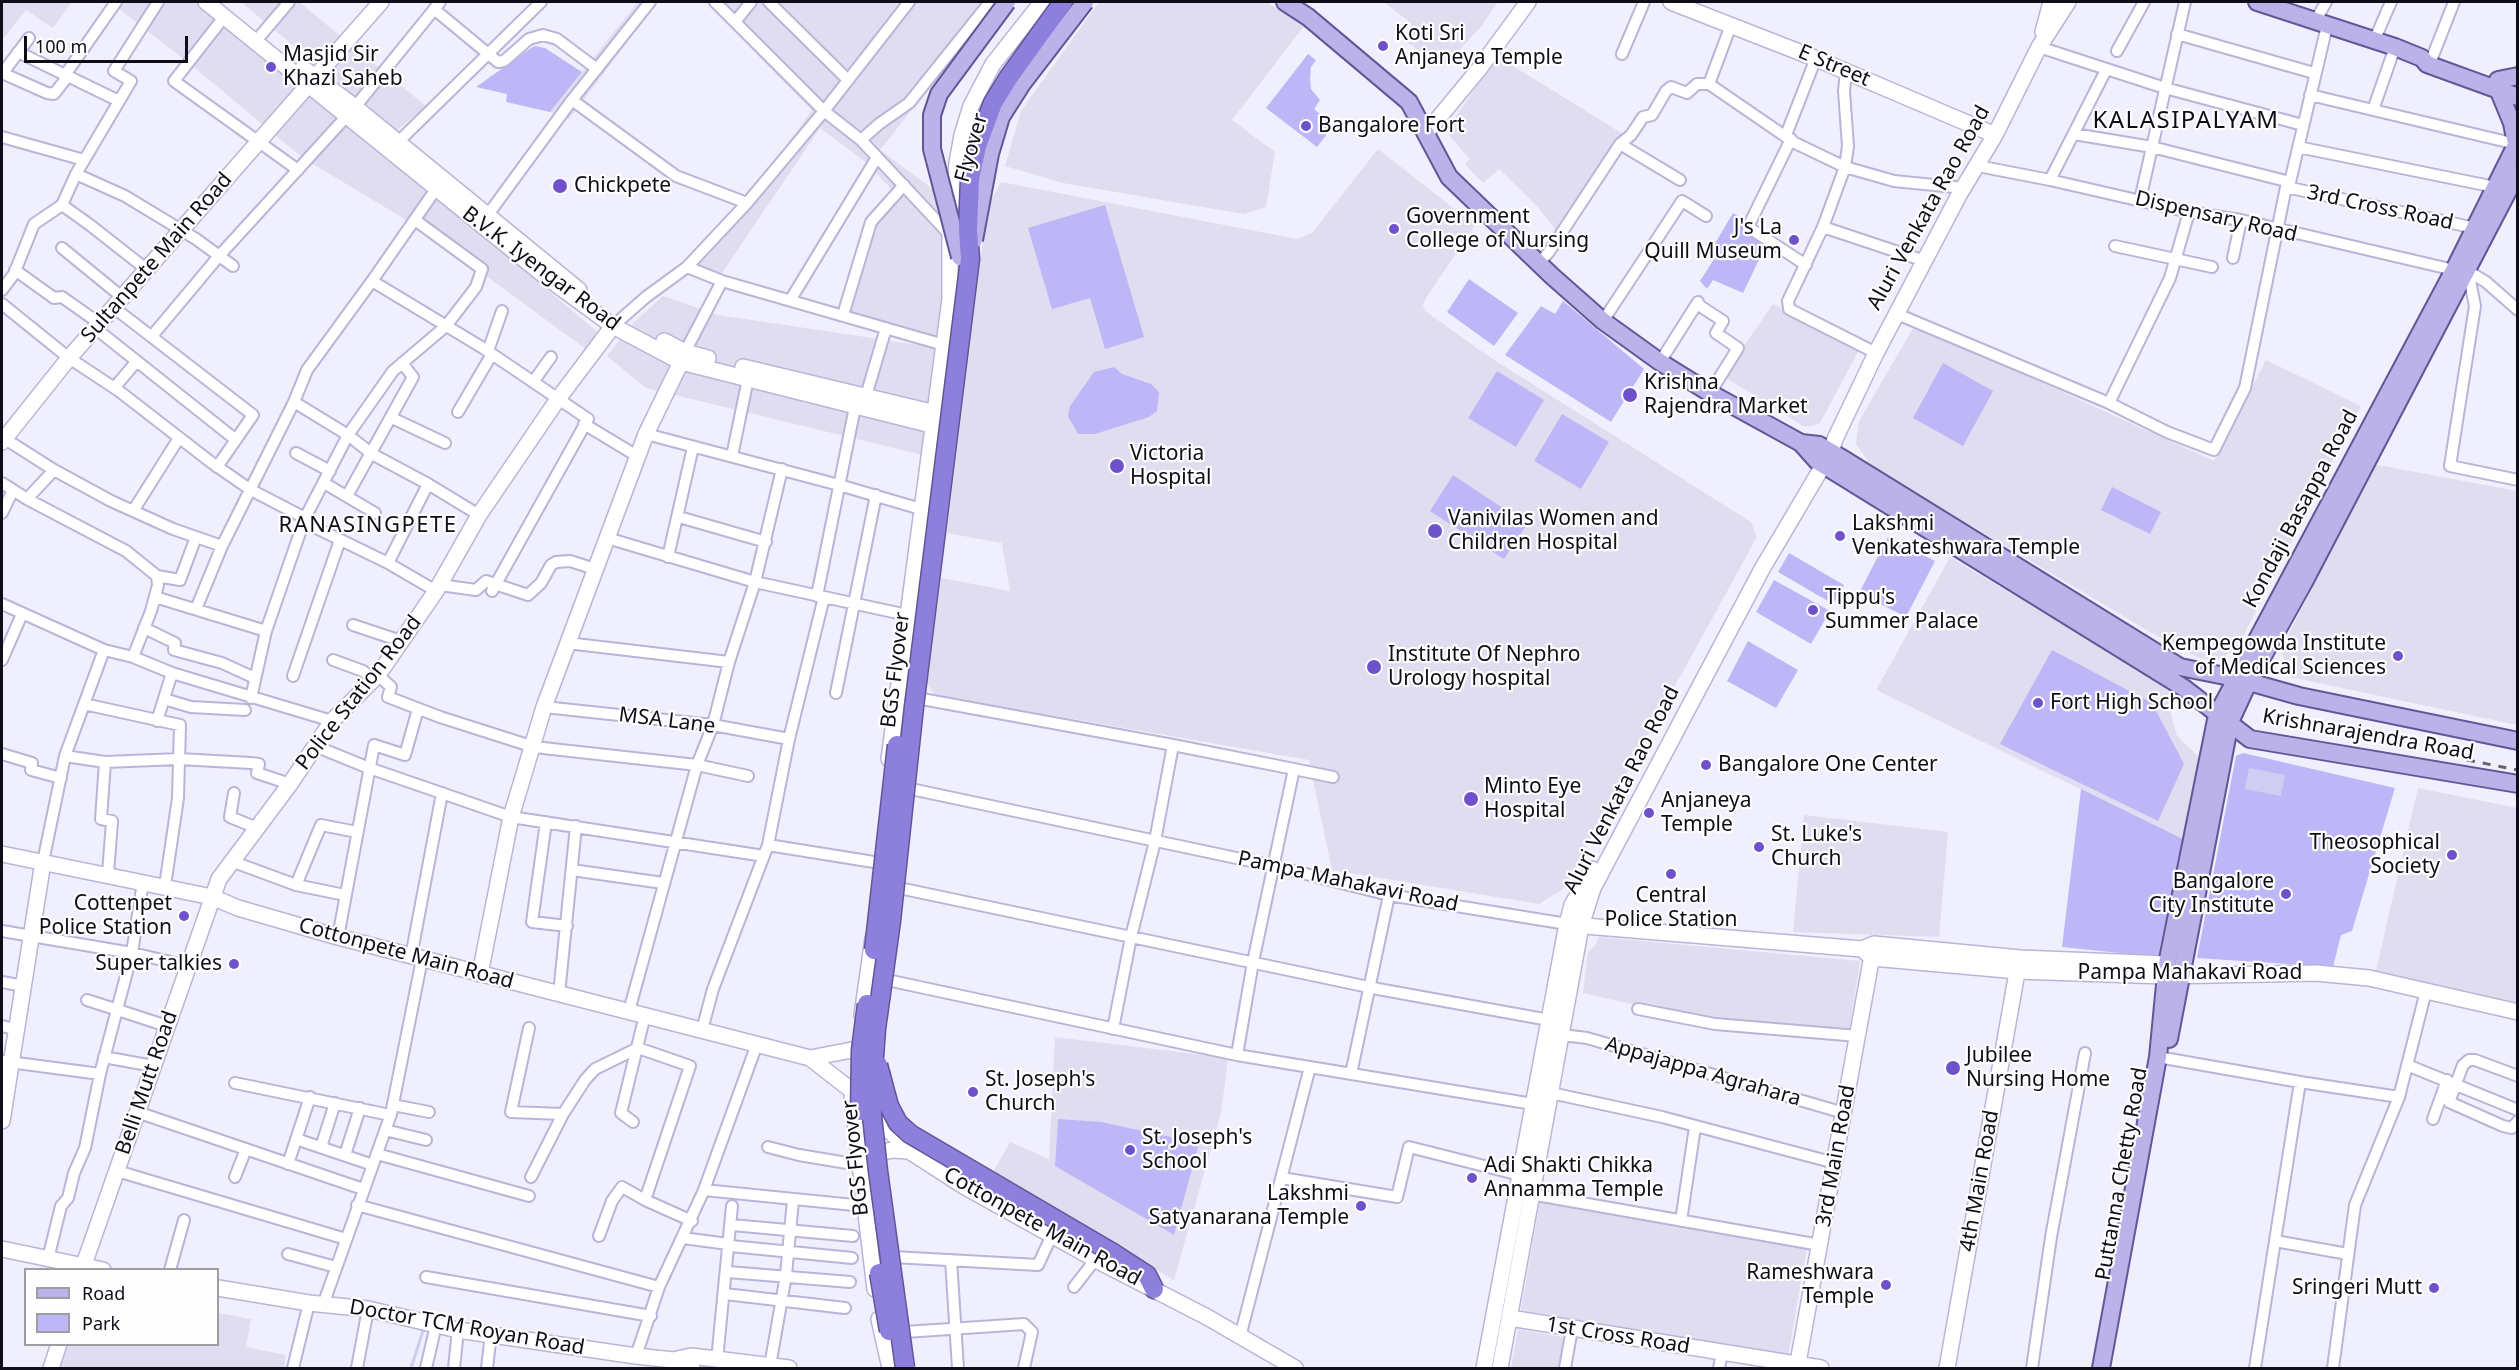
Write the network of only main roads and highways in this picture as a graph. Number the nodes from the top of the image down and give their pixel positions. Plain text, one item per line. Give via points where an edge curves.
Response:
1 (381, 2) edge
2 (1007, 2) edge
3 (1042, 2) edge
4 (1052, 2) edge
5 (1062, 2) edge
6 (1074, 2) edge
7 (1085, 2) edge
8 (1285, 2) edge
9 (1528, 2) edge
10 (1671, 2) edge
11 (2051, 2) edge
12 (2068, 2) edge
13 (2257, 2) edge
14 (217, 5) edge
15 (2039, 47) junction
16 (2517, 76) edge
17 (312, 81) junction
18 (2498, 84) junction
19 (2517, 86) edge
20 (2517, 97) edge
21 (1426, 132) junction
22 (1995, 135) junction
23 (2517, 143) edge
24 (393, 147) junction
25 (2517, 172) edge
26 (965, 258) junction
27 (2461, 271) junction
28 (617, 322) junction
29 (683, 357) junction
30 (860, 398) junction
31 (934, 420) junction
32 (958, 424) junction
33 (2, 439) edge
34 (1826, 453) junction
35 (2242, 681) junction
36 (2223, 719) junction
37 (2517, 741) edge
38 (2517, 784) edge
39 (2, 854) edge
40 (43, 862) junction
41 (212, 897) junction
42 (1574, 925) junction
43 (1869, 950) junction
44 (2019, 964) junction
45 (480, 974) junction
46 (2171, 978) junction
47 (2517, 1012) edge
48 (866, 1050) junction
49 (2162, 1056) junction
50 (810, 1058) junction
51 (7, 1062) edge
52 (851, 1090) junction
53 (876, 1114) junction
54 (2, 1115) edge
55 (909, 1151) junction
56 (880, 1153) junction
57 (859, 1161) junction
58 (2, 1249) edge
59 (83, 1268) edge
60 (219, 1288) edge
61 (1154, 1289) junction
62 (1510, 1318) junction
63 (58, 1346) edge
64 (1720, 1361) edge
65 (634, 1362) edge
66 (673, 1364) edge
67 (1797, 1367) edge
68 (51, 1368) edge
69 (692, 1368) edge
70 (789, 1368) edge
71 (890, 1368) edge
72 (896, 1368) edge
73 (905, 1368) edge
74 (912, 1368) edge
75 (1295, 1368) edge
76 (1484, 1368) edge
77 (1500, 1368) edge
78 (1821, 1368) edge
79 (1947, 1368) edge
80 (2101, 1368) edge
81 (2111, 1368) edge

1 - 17 main road, Sultanpete Main Road
2 - 26 main road, bridge via 939,94 932,115 932,150
3 - 31 main road via 993,64 971,106 957,164 950,235 950,299
4 - 26 highway, BGS Flyover, bridge via 988,95 968,143 963,175
5 - 26 highway, BGS Flyover, bridge via 1009,77 982,129 970,179
6 - 32 main road via 1017,80 993,118 987,139 980,176 980,241
7 - 26 main road, Flyover, bridge via 1001,117
8 - 21 main road via 1409,102
9 - 21 main road
10 - 22 main road, E Street via 1816,58
11 - 15 main road
12 - 15 main road, Aluri Venkata Rao Road
13 - 18 main road
14 - 17 main road, B.V.K. Iyengar Road
14 - 17 main road, B.V.K. Iyengar Road via 261,35
15 - 22 main road, Aluri Venkata Rao Road
16 - 18 main road
17 - 24 main road, B.V.K. Iyengar Road
17 - 33 main road, Sultanpete Main Road
18 - 19 main road
18 - 20 main road
18 - 23 main road
21 - 34 main road via 1449,177 1603,321 1710,393 1801,443 1819,446
22 - 34 main road, Aluri Venkata Rao Road
23 - 27 main road, Kondaji Basappa Road via 2475,228
24 - 28 main road, B.V.K. Iyengar Road via 487,216
24 - 28 main road, B.V.K. Iyengar Road via 436,189 546,278
25 - 27 main road, Kondaji Basappa Road
26 - 48 highway, BGS Flyover, bridge via 891,921
26 - 72 highway, BGS Flyover, bridge via 909,648 861,1050 860,1115 866,1172
27 - 35 main road, Kondaji Basappa Road via 2304,582
28 - 29 main road, B.V.K. Iyengar Road
28 - 41 main road, Police Station Road via 558,399 479,515 438,588 376,678 332,721 231,861
29 - 30 main road, B.V.K. Iyengar Road
29 - 30 main road, B.V.K. Iyengar Road via 748,379
29 - 45 main road via 637,456 544,707 511,817
30 - 31 main road, B.V.K. Iyengar Road
31 - 32 main road, B.V.K. Iyengar Road
31 - 48 main road via 896,695
32 - 53 main road via 878,1045
34 - 35 main road via 2180,668
34 - 36 main road, Krishnarajendra Road via 2184,688
34 - 42 main road, Aluri Venkata Rao Road
34 - 42 main road, Aluri Venkata Rao Road via 1771,533 1572,905
35 - 36 main road, Kondaji Basappa Road
35 - 37 main road
36 - 38 main road, Krishnarajendra Road via 2250,739
36 - 46 main road, Kondaji Basappa Road
39 - 40 main road, Cottonpete Main Road
40 - 41 main road, Cottonpete Main Road
40 - 51 main road via 18,1030
41 - 45 main road, Cottonpete Main Road via 338,937
41 - 59 main road, Belli Mutt Road
42 - 43 main road, Pampa Mahakavi Road
42 - 62 main road, Aluri Venkata Rao Road via 1562,1035
42 - 76 main road, Aluri Venkata Rao Road via 1549,1020
43 - 44 main road, Pampa Mahakavi Road
43 - 67 main road, 3rd Main Road via 1858,1036
44 - 46 main road, Pampa Mahakavi Road
44 - 79 main road, 4th Main Road
45 - 50 main road, Cottonpete Main Road
46 - 47 main road, Pampa Mahakavi Road via 2316,972 2369,978
46 - 49 main road, Puttanna Chetty Road
48 - 50 main road, Cottonpete Main Road
48 - 52 main road
48 - 61 highway, bridge via 889,1106 910,1134 1113,1253 1147,1275
48 - 73 highway, BGS Flyover, bridge
49 - 80 main road, Puttanna Chetty Road
49 - 81 main road, Puttanna Chetty Road
50 - 52 main road, Cottonpete Main Road
51 - 54 main road
52 - 53 main road, Cottonpete Main Road
52 - 57 main road
53 - 55 main road, Cottonpete Main Road
53 - 56 main road
55 - 56 main road
55 - 61 main road, Cottonpete Main Road via 1095,1260
56 - 57 main road
56 - 74 main road
57 - 71 main road via 870,1264
58 - 59 main road
60 - 65 main road, Doctor TCM Royan Road via 368,1309 458,1330
61 - 75 main road, Cottonpete Main Road
62 - 64 main road, 1st Cross Road
62 - 77 main road, Aluri Venkata Rao Road
63 - 68 main road
64 - 67 main road, 1st Cross Road
65 - 66 main road, Doctor TCM Royan Road
66 - 69 main road
66 - 70 main road, Doctor TCM Royan Road via 687,1356
67 - 78 main road, 1st Cross Road

